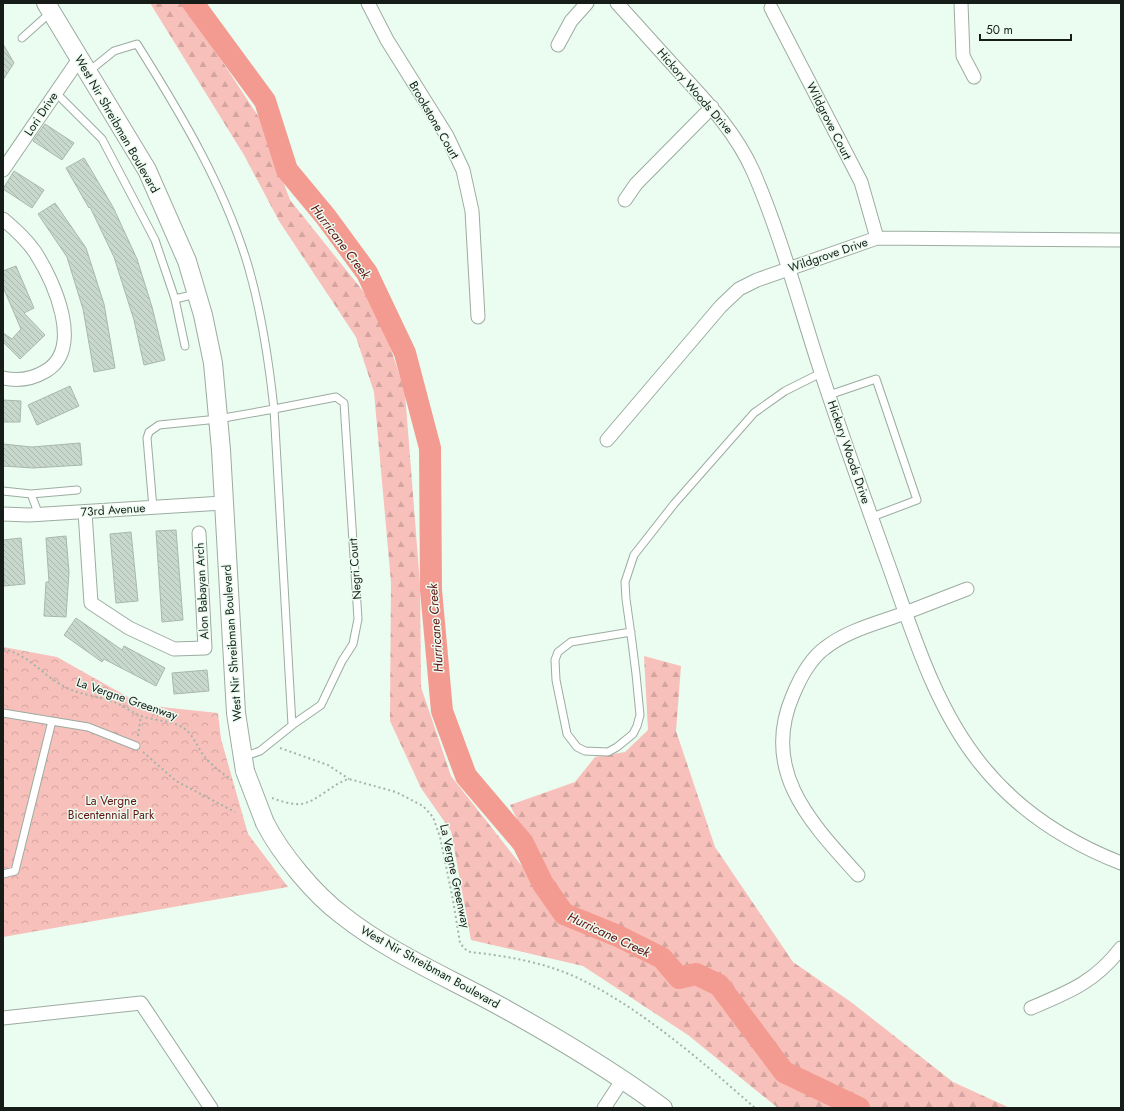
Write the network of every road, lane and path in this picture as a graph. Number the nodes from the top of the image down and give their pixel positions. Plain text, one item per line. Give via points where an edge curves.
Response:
1 (368, 3) edge
2 (587, 3) edge
3 (617, 3) edge
4 (962, 3) edge
5 (49, 7) edge
6 (771, 8) dead end
7 (22, 38) dead end
8 (558, 46) dead end
9 (83, 66) junction
10 (974, 77) dead end
11 (56, 93) junction
12 (712, 107) junction
13 (3, 170) edge
14 (625, 200) dead end
15 (3, 219) edge
16 (877, 238) junction
17 (1121, 240) edge
18 (788, 269) junction
19 (197, 294) junction
20 (175, 299) junction
21 (478, 317) dead end
22 (185, 346) dead end
23 (821, 373) junction
24 (3, 378) edge
25 (829, 396) junction
26 (274, 409) junction
27 (218, 419) junction
28 (607, 440) dead end
29 (77, 490) dead end
30 (3, 491) edge
31 (31, 494) junction
32 (223, 503) junction
33 (152, 508) junction
34 (85, 512) junction
35 (3, 514) edge
36 (39, 515) junction
37 (872, 517) junction
38 (199, 533) dead end
39 (967, 589) dead end
40 (905, 613) junction
41 (631, 632) junction
42 (3, 649) edge
43 (3, 713) edge
44 (141, 716) junction
45 (52, 721) junction
46 (292, 725) junction
47 (268, 745) junction
48 (136, 746) junction
49 (241, 770) junction
50 (349, 779) junction
51 (265, 795) dead end
52 (235, 812) dead end
53 (1121, 863) edge
54 (3, 874) edge
55 (858, 875) dead end
56 (1119, 955) edge
57 (1031, 1008) dead end
58 (3, 1018) edge
59 (623, 1079) junction
60 (211, 1108) edge
61 (604, 1108) edge
62 (663, 1108) edge
63 (755, 1108) edge

1 - 21 street, Brookstone Court via 387,40 447,136 463,170 472,211
2 - 8 street via 571,21
3 - 12 street, Hickory Woods Drive
4 - 10 street via 962,56
5 - 7 lane
5 - 9 main road, West Nir Shreibman Boulevard
6 - 16 street, Wildgrove Court via 861,182
9 - 11 street, Lori Drive
9 - 19 main road, West Nir Shreibman Boulevard via 147,170 187,262
9 - 26 lane via 137,44 180,112 226,206 249,269 266,344
11 - 13 street, Lori Drive
11 - 20 lane via 102,139 155,240
12 - 14 street via 636,184
12 - 18 street, Hickory Woods Drive via 734,136 752,169
15 - 24 street via 18,231 46,272 54,287 65,331 60,354 47,371 25,379
16 - 17 street, Wildgrove Drive
16 - 18 street, Wildgrove Drive
18 - 23 street, Hickory Woods Drive
18 - 28 street, Wildgrove Drive via 739,289 721,306
19 - 20 lane
19 - 27 main road, West Nir Shreibman Boulevard via 213,363
20 - 22 lane
23 - 25 street, Hickory Woods Drive
23 - 41 lane via 786,391 754,413 643,542 634,555 625,582
25 - 37 street, Hickory Woods Drive
25 - 37 lane via 876,379 916,500
26 - 27 lane, Negri Court
26 - 46 lane
26 - 46 lane, Negri Court via 336,397 344,403 358,619 353,644 321,705
27 - 32 main road, West Nir Shreibman Boulevard
27 - 33 lane, Negri Court via 159,426 149,432 147,438
29 - 31 lane
30 - 31 lane
31 - 36 lane
32 - 33 street, 73rd Avenue
32 - 49 main road, West Nir Shreibman Boulevard
33 - 34 street, 73rd Avenue
34 - 36 street, 73rd Avenue
34 - 38 street, Alon Babayan Arch via 91,603 128,628 174,649 205,648
35 - 36 street, 73rd Avenue
37 - 40 street, Hickory Woods Drive
39 - 40 street
40 - 53 street, Hickory Woods Drive via 938,693 956,729 979,762 1028,812 1089,850
40 - 55 street via 858,629 824,648 799,681 785,721 784,764 792,789 804,812
41 - 41 lane via 640,715 637,726 633,734 608,752 585,751 577,747 568,734 556,680 555,660 558,652 571,642
42 - 44 path, La Vergne Greenway via 31,661 46,675 67,688 111,700
43 - 45 lane
44 - 48 path
44 - 49 path, La Vergne Greenway via 176,724 186,730 204,756 219,771
45 - 48 lane via 88,727
45 - 54 lane via 15,871
46 - 47 lane, Negri Court
47 - 49 lane, Negri Court
47 - 50 path, La Vergne Greenway via 328,765
48 - 52 path via 176,781
49 - 59 main road, West Nir Shreibman Boulevard, bridge via 265,823 301,875 341,915 387,945 507,1010
50 - 51 path via 301,804
50 - 63 path, La Vergne Greenway via 396,792 423,806 433,817 440,837 460,943 465,949 470,952 517,958 582,980 635,1012
56 - 57 street via 1074,990
58 - 60 street via 141,1003
59 - 61 street
59 - 62 main road, West Nir Shreibman Boulevard

